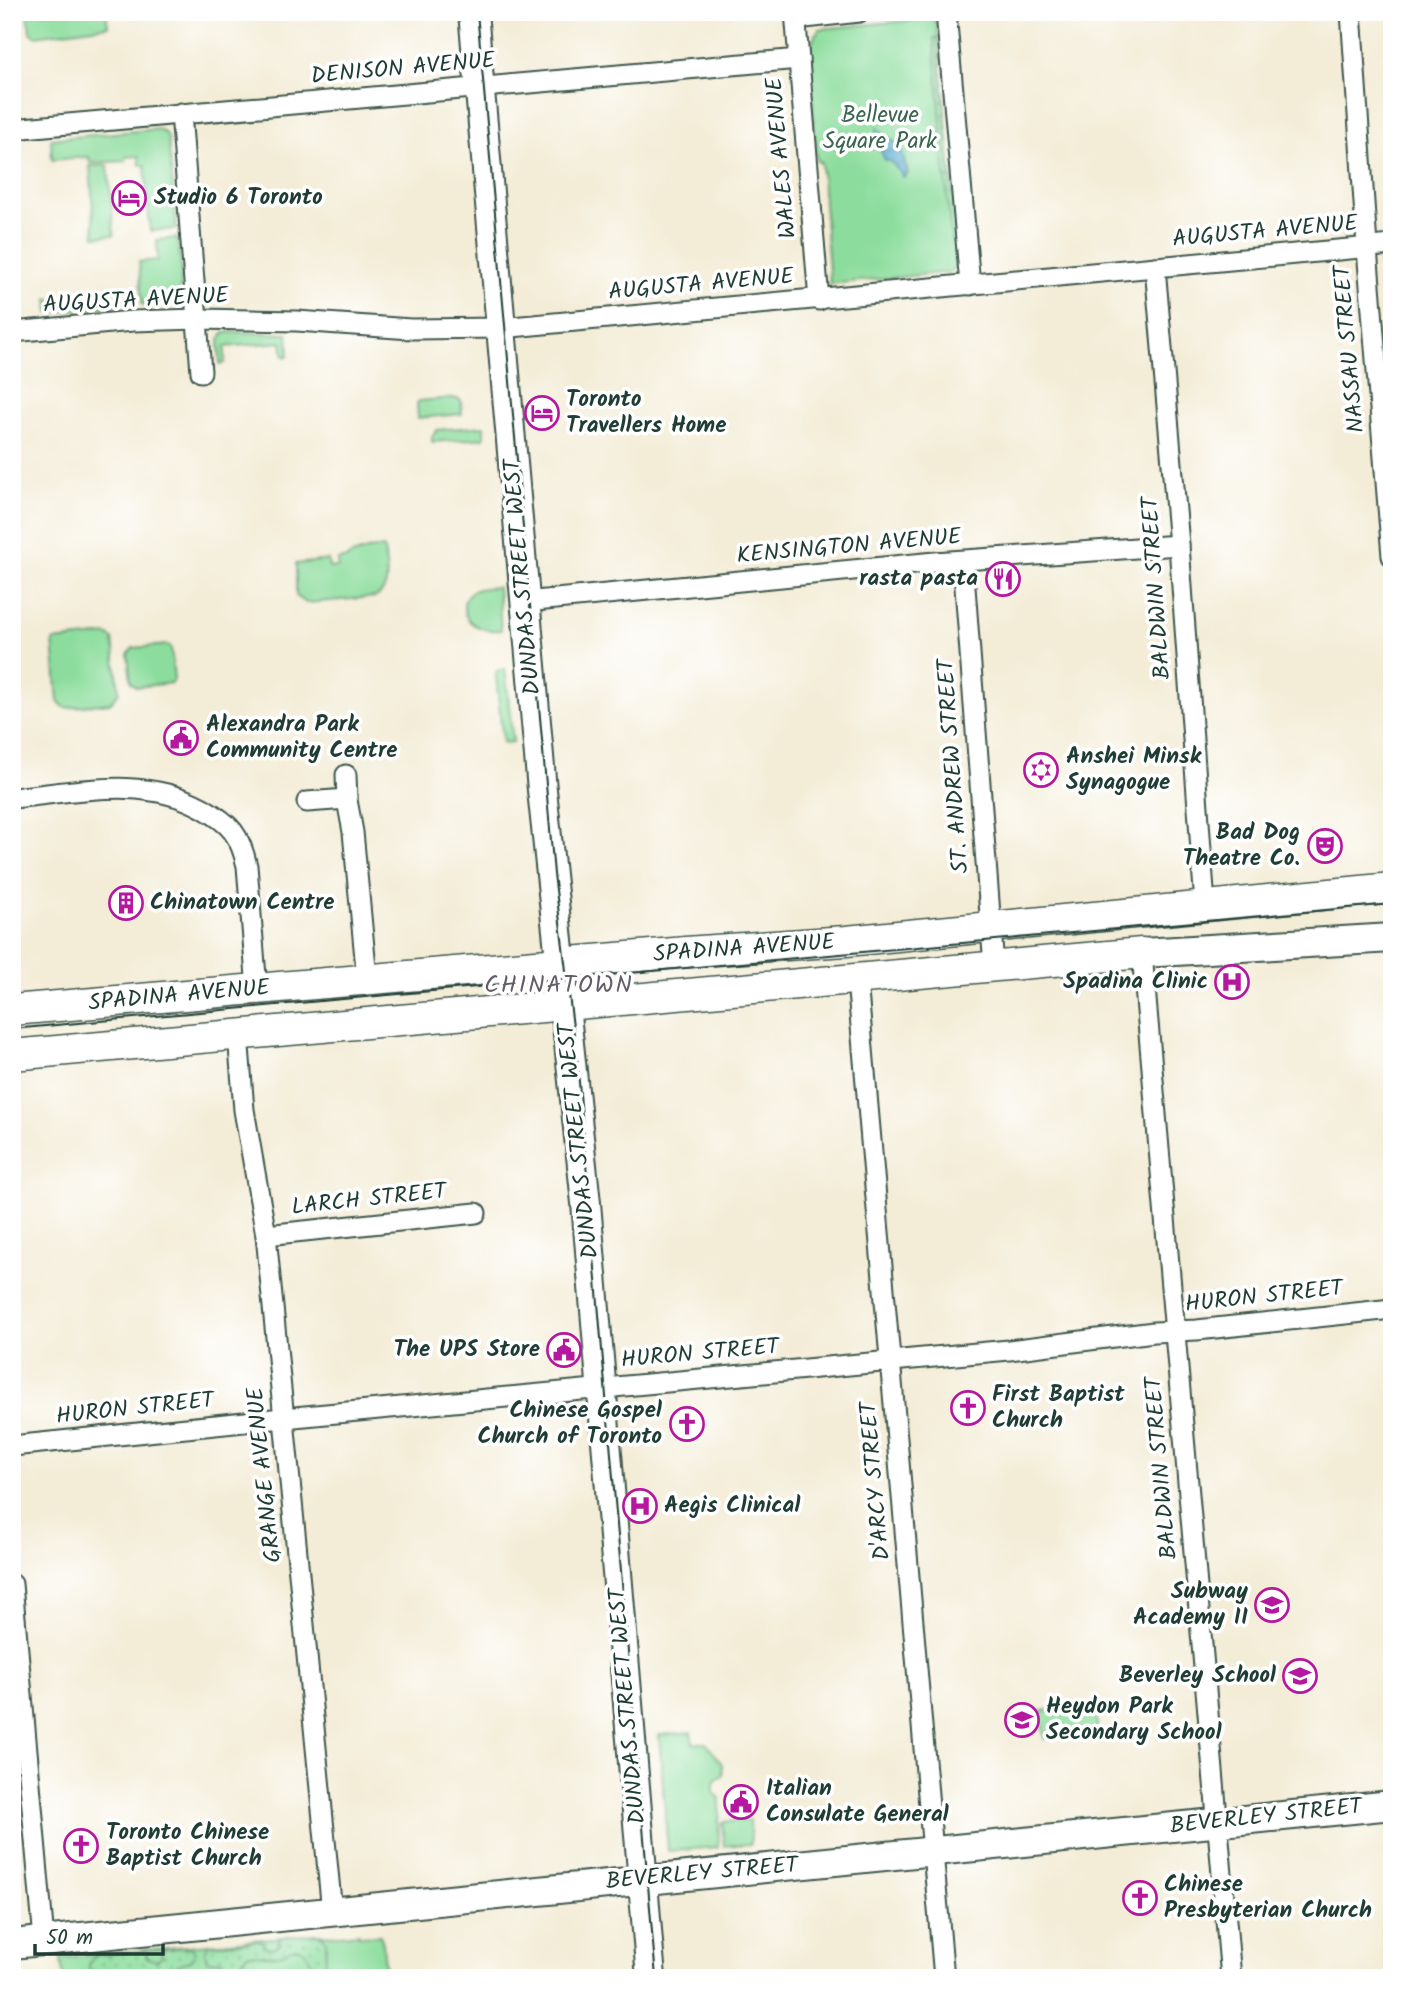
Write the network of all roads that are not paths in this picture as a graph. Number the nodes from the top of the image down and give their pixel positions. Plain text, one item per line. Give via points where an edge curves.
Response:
1 (473, 12) edge
2 (859, 12) edge
3 (946, 12) edge
4 (1350, 12) edge
5 (795, 16) edge
6 (799, 59) junction
7 (480, 87) junction
8 (181, 113) junction
9 (12, 129) edge
10 (1392, 245) edge
11 (1367, 247) junction
12 (1155, 267) junction
13 (970, 285) junction
14 (819, 300) junction
15 (198, 319) junction
16 (501, 328) junction
17 (12, 332) edge
18 (201, 372) dead end
19 (1179, 545) junction
20 (1392, 556) edge
21 (963, 561) junction
22 (524, 602) junction
23 (346, 775) dead end
24 (12, 798) edge
25 (347, 799) junction
26 (307, 802) dead end
27 (1392, 888) edge
28 (1205, 905) junction
29 (990, 926) junction
30 (1392, 938) edge
31 (1142, 953) junction
32 (560, 964) junction
33 (994, 967) junction
34 (367, 979) junction
35 (857, 980) junction
36 (257, 989) junction
37 (566, 1004) junction
38 (12, 1010) edge
39 (238, 1034) junction
40 (12, 1055) edge
41 (476, 1213) dead end
42 (266, 1235) junction
43 (1392, 1309) edge
44 (1174, 1330) junction
45 (889, 1361) junction
46 (601, 1388) junction
47 (284, 1418) junction
48 (12, 1446) edge
49 (12, 1584) edge
50 (1392, 1805) edge
51 (1218, 1822) junction
52 (932, 1852) junction
53 (642, 1880) junction
54 (331, 1912) junction
55 (44, 1940) junction
56 (12, 1944) edge
57 (651, 1978) edge
58 (944, 1978) edge
59 (1231, 1978) edge

1 - 7 main road, DUNDAS STREET WEST
2 - 5 street
3 - 13 street
4 - 11 street, NASSAU STREET
5 - 6 street, WALES AVENUE
6 - 7 street, DENISON AVENUE
6 - 14 street, WALES AVENUE
7 - 8 street, DENISON AVENUE
7 - 16 main road, DUNDAS STREET WEST
8 - 9 street, DENISON AVENUE
8 - 15 street
10 - 11 street, AUGUSTA AVENUE
11 - 12 street, AUGUSTA AVENUE
11 - 20 street, NASSAU STREET
12 - 13 street, AUGUSTA AVENUE
12 - 19 street, BALDWIN STREET
13 - 14 street, AUGUSTA AVENUE
14 - 16 street, AUGUSTA AVENUE
15 - 16 street, AUGUSTA AVENUE
15 - 17 street, AUGUSTA AVENUE
15 - 18 street
16 - 22 main road, DUNDAS STREET WEST
19 - 21 street, KENSINGTON AVENUE
19 - 28 street, BALDWIN STREET
21 - 22 street, KENSINGTON AVENUE
21 - 29 street, ST. ANDREW STREET
22 - 32 main road, DUNDAS STREET WEST
23 - 25 street
24 - 36 street via 119,788 152,790 192,802 225,821 247,866
25 - 26 street
25 - 34 street
27 - 28 main road, SPADINA AVENUE
28 - 29 main road, SPADINA AVENUE
29 - 32 main road, SPADINA AVENUE
29 - 33 street, ST. ANDREW STREET
30 - 31 main road, SPADINA AVENUE
31 - 33 main road, SPADINA AVENUE
31 - 44 street, BALDWIN STREET
32 - 34 main road, SPADINA AVENUE
32 - 37 main road, DUNDAS STREET WEST
33 - 35 main road, SPADINA AVENUE
34 - 36 main road, SPADINA AVENUE
35 - 37 main road, SPADINA AVENUE
35 - 45 street, D'ARCY STREET
36 - 38 main road, SPADINA AVENUE
37 - 39 main road, SPADINA AVENUE
37 - 46 main road, DUNDAS STREET WEST
39 - 40 main road, SPADINA AVENUE
39 - 42 street, GRANGE AVENUE via 244,1110
41 - 42 street, LARCH STREET
42 - 47 street, GRANGE AVENUE
43 - 44 street, HURON STREET
44 - 45 street, HURON STREET
44 - 51 street, BALDWIN STREET
45 - 46 street, HURON STREET
45 - 52 street, D'ARCY STREET
46 - 47 street, HURON STREET
46 - 53 main road, DUNDAS STREET WEST
47 - 48 street, HURON STREET
47 - 54 street, GRANGE AVENUE
49 - 55 street
50 - 51 main road, BEVERLEY STREET
51 - 52 main road, BEVERLEY STREET
51 - 59 street, BALDWIN STREET
52 - 53 main road, BEVERLEY STREET
52 - 58 street, D'ARCY STREET
53 - 54 main road, BEVERLEY STREET
53 - 57 main road, DUNDAS STREET WEST
54 - 55 main road, BEVERLEY STREET
55 - 56 main road, BEVERLEY STREET

